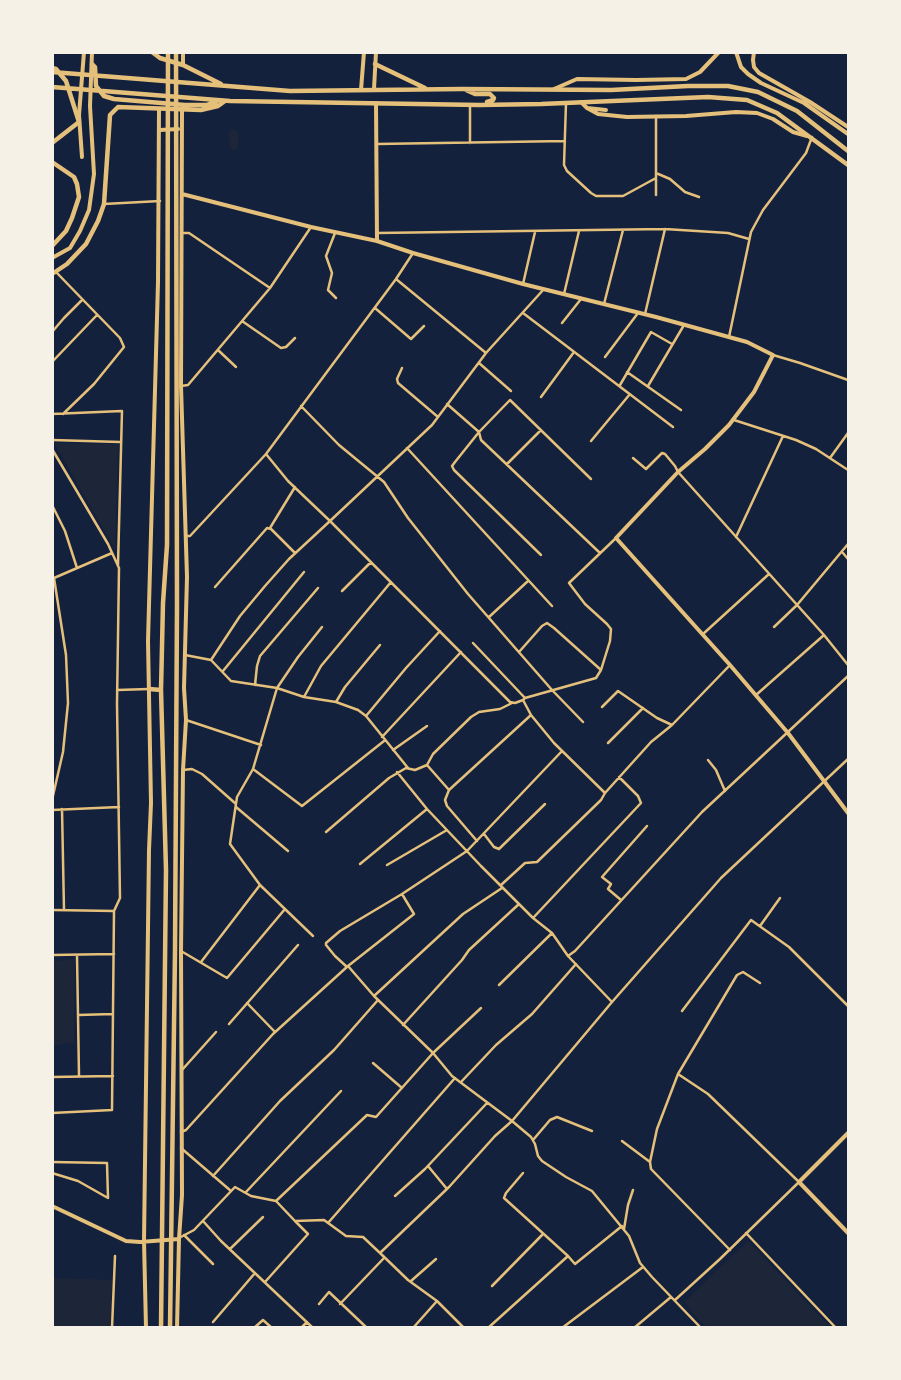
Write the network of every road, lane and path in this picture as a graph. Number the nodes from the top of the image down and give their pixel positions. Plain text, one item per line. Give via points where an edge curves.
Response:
1 (84, 52) edge
2 (92, 52) edge
3 (168, 52) edge
4 (176, 52) edge
5 (183, 52) edge
6 (364, 52) edge
7 (376, 52) edge
8 (719, 52) edge
9 (736, 52) edge
10 (754, 52) edge
11 (156, 54) edge
12 (92, 64) junction
13 (375, 64) junction
14 (182, 65) junction
15 (52, 70) edge
16 (223, 86) junction
17 (52, 88) edge
18 (428, 89) junction
19 (462, 89) junction
20 (554, 89) junction
21 (361, 90) junction
22 (374, 90) junction
23 (220, 100) junction
24 (226, 101) junction
25 (581, 102) junction
26 (376, 103) junction
27 (566, 103) junction
28 (470, 105) junction
29 (480, 105) junction
30 (587, 108) junction
31 (159, 109) junction
32 (182, 110) junction
33 (606, 110) dead end
34 (656, 116) junction
35 (79, 122) junction
36 (848, 127) edge
37 (182, 129) junction
38 (160, 130) junction
39 (848, 134) edge
40 (812, 137) junction
41 (565, 141) junction
42 (470, 142) junction
43 (52, 143) edge
44 (376, 144) junction
45 (848, 151) edge
46 (82, 157) dead end
47 (52, 162) edge
48 (848, 165) edge
49 (656, 174) junction
50 (656, 178) junction
51 (182, 194) junction
52 (656, 195) dead end
53 (699, 197) dead end
54 (160, 201) junction
55 (104, 204) junction
56 (312, 227) junction
57 (665, 229) junction
58 (579, 230) junction
59 (623, 230) junction
60 (535, 231) junction
61 (182, 233) junction
62 (336, 233) junction
63 (378, 233) junction
64 (750, 239) junction
65 (377, 241) junction
66 (52, 246) edge
67 (413, 253) junction
68 (52, 258) edge
69 (54, 273) edge
70 (396, 279) junction
71 (523, 284) junction
72 (270, 288) junction
73 (544, 289) junction
74 (564, 294) junction
75 (336, 298) dead end
76 (582, 298) junction
77 (82, 300) junction
78 (604, 304) junction
79 (375, 308) junction
80 (522, 313) junction
81 (638, 313) junction
82 (645, 314) junction
83 (97, 315) junction
84 (242, 321) junction
85 (562, 323) dead end
86 (684, 325) junction
87 (424, 326) dead end
88 (52, 332) edge
89 (729, 337) junction
90 (295, 338) dead end
91 (672, 344) junction
92 (218, 350) junction
93 (574, 352) junction
94 (486, 353) junction
95 (773, 355) junction
96 (605, 357) dead end
97 (52, 362) edge
98 (479, 363) junction
99 (236, 367) dead end
100 (402, 368) dead end
101 (627, 372) junction
102 (848, 380) edge
103 (620, 385) junction
104 (181, 386) junction
105 (648, 386) junction
106 (511, 391) dead end
107 (631, 394) junction
108 (541, 397) dead end
109 (448, 404) junction
110 (301, 406) junction
111 (681, 410) dead end
112 (52, 414) edge
113 (63, 414) junction
114 (438, 417) junction
115 (733, 419) junction
116 (673, 427) dead end
117 (541, 430) junction
118 (479, 432) junction
119 (848, 433) edge
120 (783, 436) junction
121 (52, 440) edge
122 (591, 441) dead end
123 (120, 442) junction
124 (407, 448) junction
125 (52, 449) edge
126 (266, 454) junction
127 (633, 458) dead end
128 (830, 458) junction
129 (506, 464) junction
130 (848, 470) edge
131 (678, 472) junction
132 (377, 476) junction
133 (591, 478) dead end
134 (295, 487) junction
135 (52, 505) edge
136 (330, 520) junction
137 (270, 528) junction
138 (185, 536) junction
139 (736, 537) junction
140 (616, 538) junction
141 (848, 544) edge
142 (112, 553) junction
143 (295, 553) junction
144 (600, 553) junction
145 (842, 553) junction
146 (541, 555) dead end
147 (848, 559) edge
148 (371, 562) junction
149 (118, 566) junction
150 (77, 568) junction
151 (304, 572) dead end
152 (769, 574) junction
153 (53, 579) edge
154 (528, 580) junction
155 (392, 582) junction
156 (215, 587) dead end
157 (318, 588) dead end
158 (342, 591) dead end
159 (797, 605) junction
160 (552, 606) dead end
161 (489, 618) junction
162 (322, 627) dead end
163 (774, 627) dead end
164 (440, 631) junction
165 (703, 634) junction
166 (824, 635) junction
167 (473, 644) dead end
168 (380, 645) dead end
169 (461, 652) junction
170 (519, 652) junction
171 (185, 655) junction
172 (212, 660) junction
173 (730, 665) junction
174 (848, 665) edge
175 (601, 670) junction
176 (223, 672) junction
177 (848, 676) edge
178 (255, 685) junction
179 (176, 687) junction
180 (184, 688) junction
181 (277, 688) junction
182 (149, 689) junction
183 (117, 690) junction
184 (161, 690) junction
185 (552, 690) junction
186 (756, 695) junction
187 (304, 696) junction
188 (524, 699) junction
189 (336, 702) junction
190 (512, 703) junction
191 (602, 708) dead end
192 (643, 708) junction
193 (531, 715) junction
194 (366, 716) junction
195 (186, 720) junction
196 (583, 722) dead end
197 (672, 725) junction
198 (427, 726) dead end
199 (788, 732) junction
200 (382, 736) junction
201 (383, 742) junction
202 (608, 743) dead end
203 (261, 744) junction
204 (392, 750) junction
205 (562, 750) junction
206 (848, 759) edge
207 (708, 760) dead end
208 (427, 765) junction
209 (407, 768) junction
210 (253, 769) junction
211 (183, 770) junction
212 (397, 772) junction
213 (619, 777) junction
214 (824, 781) junction
215 (449, 790) junction
216 (725, 791) junction
217 (604, 792) junction
218 (52, 800) edge
219 (545, 804) dead end
220 (236, 805) junction
221 (119, 807) junction
222 (62, 809) junction
223 (427, 809) junction
224 (52, 810) edge
225 (848, 813) edge
226 (647, 826) dead end
227 (447, 830) junction
228 (326, 832) dead end
229 (483, 834) junction
230 (476, 842) junction
231 (468, 850) junction
232 (288, 851) dead end
233 (360, 864) dead end
234 (387, 865) dead end
235 (502, 885) junction
236 (260, 886) junction
237 (402, 894) junction
238 (780, 898) dead end
239 (621, 900) junction
240 (519, 904) junction
241 (284, 909) junction
242 (52, 910) edge
243 (64, 910) junction
244 (114, 911) junction
245 (534, 917) junction
246 (760, 926) junction
247 (552, 933) junction
248 (313, 936) dead end
249 (298, 945) dead end
250 (181, 951) junction
251 (114, 954) junction
252 (52, 955) edge
253 (77, 955) junction
254 (570, 955) junction
255 (201, 962) junction
256 (576, 964) junction
257 (347, 967) junction
258 (760, 983) dead end
259 (499, 985) dead end
260 (374, 996) junction
261 (378, 1000) junction
262 (612, 1002) junction
263 (247, 1004) junction
264 (848, 1006) edge
265 (481, 1008) dead end
266 (682, 1010) dead end
267 (113, 1014) junction
268 (78, 1015) junction
269 (229, 1024) dead end
270 (403, 1025) junction
271 (216, 1032) dead end
272 (276, 1032) junction
273 (433, 1053) junction
274 (373, 1063) dead end
275 (180, 1071) junction
276 (678, 1074) junction
277 (79, 1076) junction
278 (113, 1076) junction
279 (52, 1077) edge
280 (455, 1078) junction
281 (461, 1082) junction
282 (402, 1088) junction
283 (341, 1091) dead end
284 (488, 1103) junction
285 (52, 1113) edge
286 (512, 1121) junction
287 (592, 1130) dead end
288 (181, 1132) junction
289 (848, 1133) edge
290 (533, 1140) junction
291 (622, 1141) dead end
292 (181, 1148) junction
293 (52, 1162) edge
294 (650, 1162) junction
295 (428, 1166) junction
296 (52, 1173) edge
297 (523, 1173) dead end
298 (213, 1176) junction
299 (798, 1182) junction
300 (447, 1189) junction
301 (633, 1190) dead end
302 (231, 1192) junction
303 (246, 1192) junction
304 (395, 1196) dead end
305 (276, 1201) junction
306 (52, 1206) edge
307 (262, 1217) dead end
308 (203, 1221) junction
309 (295, 1221) junction
310 (328, 1222) junction
311 (623, 1227) junction
312 (746, 1233) junction
313 (848, 1233) edge
314 (543, 1234) junction
315 (184, 1235) junction
316 (179, 1239) junction
317 (144, 1241) junction
318 (230, 1249) junction
319 (730, 1250) junction
320 (380, 1253) junction
321 (114, 1256) dead end
322 (568, 1256) junction
323 (384, 1257) junction
324 (436, 1259) dead end
325 (212, 1264) dead end
326 (644, 1267) junction
327 (256, 1273) junction
328 (411, 1281) junction
329 (265, 1282) junction
330 (492, 1286) dead end
331 (672, 1296) junction
332 (675, 1300) junction
333 (438, 1301) junction
334 (318, 1304) dead end
335 (340, 1304) junction
336 (213, 1322) dead end
337 (307, 1322) junction
338 (700, 1327) edge
339 (112, 1328) edge
340 (146, 1328) edge
341 (161, 1328) edge
342 (170, 1328) edge
343 (177, 1328) edge
344 (254, 1328) edge
345 (272, 1328) edge
346 (302, 1328) edge
347 (313, 1328) edge
348 (367, 1328) edge
349 (412, 1328) edge
350 (464, 1328) edge
351 (488, 1328) edge
352 (562, 1328) edge
353 (634, 1328) edge
354 (836, 1328) edge

1 - 35 street
2 - 12 street
3 - 184 main road via 167,545
4 - 179 main road
5 - 14 street
6 - 21 street
7 - 13 street
8 - 20 street via 700,72 686,78 577,79
9 - 39 street via 748,74 804,103
10 - 36 street via 754,67 759,73
11 - 14 main road
12 - 23 main road via 96,86 104,96 114,99 185,106 207,105
12 - 68 street via 90,106 94,174 89,210 70,248
13 - 18 main road
13 - 22 street
14 - 16 main road
15 - 16 main road
15 - 35 main road via 56,69 66,81
16 - 21 main road via 290,91
17 - 23 main road
18 - 19 main road
18 - 22 main road
19 - 20 main road
19 - 29 main road via 492,95 493,100
20 - 45 main road via 728,86 758,92 797,111
21 - 22 main road
23 - 24 main road
24 - 26 main road
24 - 32 main road via 201,110
25 - 27 main road
25 - 30 street
25 - 40 main road via 708,97 747,100 777,113
26 - 28 main road
26 - 44 street
27 - 29 main road
27 - 41 street
28 - 29 main road
28 - 42 street
30 - 33 street
30 - 34 street via 598,114
31 - 32 main road
31 - 38 street
31 - 55 main road via 118,107 110,115
32 - 37 street
34 - 40 street via 757,113 793,132
34 - 49 street
35 - 43 main road
35 - 46 street
37 - 38 street
37 - 51 street
38 - 54 street
40 - 48 main road
40 - 64 street via 806,153 757,218
41 - 42 street
41 - 50 street via 566,169 594,195 623,196
42 - 44 street
44 - 63 street
47 - 66 main road via 74,177 78,197 66,231
49 - 50 street
49 - 53 street
50 - 52 street
51 - 56 street
51 - 61 street
54 - 55 street
54 - 182 street
55 - 69 main road via 86,244
56 - 62 street
56 - 72 street
57 - 59 street
57 - 64 street via 728,233
57 - 82 street
58 - 59 street
58 - 60 street
58 - 74 street
59 - 78 street
60 - 63 street
60 - 71 street
61 - 72 street via 189,233
61 - 104 street
62 - 65 street
62 - 75 street via 326,256 332,273 328,290
63 - 65 street
64 - 89 street
65 - 67 street
67 - 70 street
67 - 71 street
69 - 77 street
70 - 79 street
70 - 94 street
71 - 73 street
72 - 84 street
73 - 74 street
73 - 80 street
74 - 76 street
76 - 78 street
76 - 85 street
77 - 83 street
77 - 88 street
78 - 81 street
79 - 87 street via 411,339
79 - 110 street
80 - 93 street
80 - 94 street
81 - 82 street
81 - 96 street
82 - 86 street
83 - 97 street
83 - 113 street via 120,338 124,348
84 - 90 street via 281,348
84 - 92 street
86 - 89 street
86 - 91 street
89 - 95 street
91 - 101 street via 651,332
91 - 105 street
92 - 99 street
92 - 104 street via 188,385
93 - 103 street
93 - 108 street
94 - 98 street
95 - 102 street
95 - 115 street via 754,392
98 - 106 street
98 - 109 street
100 - 114 street via 398,382
101 - 103 street
101 - 105 street
103 - 107 street
104 - 138 street
105 - 111 street
107 - 116 street
107 - 122 street
109 - 114 street
109 - 118 street
110 - 126 street
110 - 132 street via 339,445
112 - 113 street
113 - 123 street via 122,411
114 - 124 street
115 - 120 street
115 - 131 street
117 - 118 street via 510,400
117 - 129 street
117 - 133 street
118 - 129 street via 481,440
118 - 146 street via 452,466 454,470
119 - 128 street
120 - 128 street
120 - 139 street
121 - 123 street
123 - 149 street
124 - 132 street
124 - 154 street
125 - 142 street
126 - 134 street
126 - 138 street via 190,536
127 - 131 street via 646,468 662,453
128 - 130 street
129 - 144 street
131 - 139 street
131 - 140 street
132 - 136 street
132 - 161 street
134 - 136 street
134 - 137 street
135 - 150 street
136 - 143 street
136 - 148 street
137 - 143 street
137 - 156 street
138 - 171 street
139 - 152 street
140 - 144 street
140 - 165 street
141 - 145 street
142 - 149 street
142 - 150 street
143 - 172 street via 240,616
144 - 175 street via 569,583 610,629 610,641
145 - 147 street
145 - 159 street
148 - 155 street
148 - 158 street
149 - 183 street
150 - 153 street
151 - 176 street
152 - 159 street
152 - 165 street
153 - 218 street via 66,655 68,703 63,752
154 - 160 street
154 - 161 street
155 - 164 street
155 - 187 street via 320,666
157 - 178 street via 260,656
159 - 163 street
159 - 166 street
161 - 170 street
162 - 181 street
164 - 169 street
164 - 194 street
165 - 173 street
166 - 174 street
166 - 186 street
167 - 188 street
168 - 189 street
169 - 190 street
169 - 200 street
170 - 175 street via 547,624
170 - 185 street
171 - 172 street
171 - 180 street
172 - 176 street
173 - 186 street
173 - 197 street
175 - 185 street via 596,678
176 - 178 street via 231,680
177 - 199 street
178 - 181 street
179 - 180 main road
179 - 342 main road
180 - 195 street
181 - 187 street
181 - 203 street
182 - 183 street
182 - 184 main road
182 - 317 street via 152,803 148,850
183 - 221 street
184 - 341 main road via 166,870
185 - 188 street
185 - 196 street
186 - 199 street
187 - 189 street
188 - 190 street
188 - 193 street
189 - 194 street
190 - 208 street via 474,715 432,754
191 - 192 street via 618,691
192 - 197 street
192 - 202 street
193 - 205 street
193 - 215 street
194 - 200 street
195 - 203 street
195 - 211 street
197 - 213 street via 651,742
198 - 204 street
199 - 214 street
199 - 216 street
200 - 201 street
201 - 204 street
201 - 210 street via 302,806
203 - 210 street
204 - 209 street
205 - 217 street
205 - 229 street
206 - 214 street
207 - 216 street
208 - 209 street via 415,770
208 - 215 street
209 - 212 street
210 - 220 street via 241,788
211 - 220 street via 192,769 202,774
211 - 250 street
212 - 223 street
212 - 228 street
213 - 217 street
213 - 245 street via 641,803
214 - 225 street
214 - 262 street via 721,878
215 - 230 street via 445,800 447,806
216 - 239 street
217 - 235 street via 601,800 537,862 525,863
219 - 229 street via 499,848
220 - 232 street
220 - 236 street via 230,844
221 - 222 street
221 - 244 street via 120,898
222 - 224 street
222 - 243 street
223 - 227 street
223 - 233 street
226 - 239 street via 602,877 611,884 608,889
227 - 231 street
227 - 234 street
229 - 230 street
230 - 231 street
231 - 235 street
231 - 237 street
235 - 240 street
235 - 260 street via 463,914
236 - 241 street
236 - 255 street
237 - 257 street via 414,914
237 - 257 street via 326,942
238 - 246 street
239 - 254 street
240 - 245 street
240 - 270 street via 469,950
241 - 248 street
241 - 255 street via 228,977
242 - 243 street
243 - 244 street
244 - 251 street
245 - 247 street
246 - 264 street via 789,948
246 - 266 street via 749,920
247 - 254 street
247 - 259 street
249 - 263 street
250 - 255 street
250 - 275 street
251 - 253 street
251 - 267 street
252 - 253 street
253 - 268 street
254 - 256 street
256 - 262 street
256 - 281 street via 532,1014 496,1045
257 - 260 street
257 - 272 street
258 - 276 street via 744,972 737,975
260 - 261 street
261 - 270 street
261 - 298 street
262 - 286 street
263 - 269 street
263 - 272 street
265 - 273 street
267 - 268 street
267 - 278 street
268 - 277 street
270 - 273 street
271 - 275 street
272 - 288 street
273 - 280 street
273 - 282 street
274 - 282 street
275 - 288 street
276 - 294 street via 657,1128
276 - 299 street via 708,1094
277 - 278 street
277 - 279 street
278 - 285 street via 112,1110
280 - 281 street
280 - 310 street
281 - 284 street
282 - 305 street via 376,1117 367,1115
283 - 303 street
284 - 286 street
284 - 295 street
286 - 290 street
286 - 300 street
287 - 290 street via 557,1116
288 - 292 street
289 - 299 street
290 - 311 street via 539,1158 592,1191
291 - 294 street
292 - 298 street
292 - 316 street
293 - 296 street via 107,1163 108,1198 78,1181
294 - 319 street via 651,1169
295 - 300 street
295 - 304 street
297 - 314 street via 504,1198
298 - 302 street
299 - 312 street
299 - 313 street
300 - 320 street
301 - 311 street
302 - 303 street via 236,1187
302 - 308 street
303 - 305 street
305 - 309 street
306 - 317 street via 126,1241
307 - 318 street
308 - 315 street
308 - 318 street
309 - 310 street
309 - 329 street via 308,1234
310 - 320 street via 346,1236 363,1238
311 - 322 street via 576,1264
311 - 326 street
312 - 319 street
312 - 354 street
314 - 322 street
314 - 330 street
315 - 316 street
315 - 325 street
316 - 317 street
316 - 343 street
317 - 340 street
318 - 327 street
319 - 332 street
320 - 323 street
321 - 339 street
322 - 351 street
323 - 328 street
323 - 335 street
324 - 328 street
326 - 331 street
326 - 352 street
327 - 329 street
327 - 336 street
328 - 333 street
329 - 337 street
331 - 332 street
331 - 353 street
332 - 338 street
333 - 349 street
333 - 350 street
334 - 335 street via 329,1292
335 - 348 street
337 - 346 street
337 - 347 street
344 - 345 street via 263,1320

